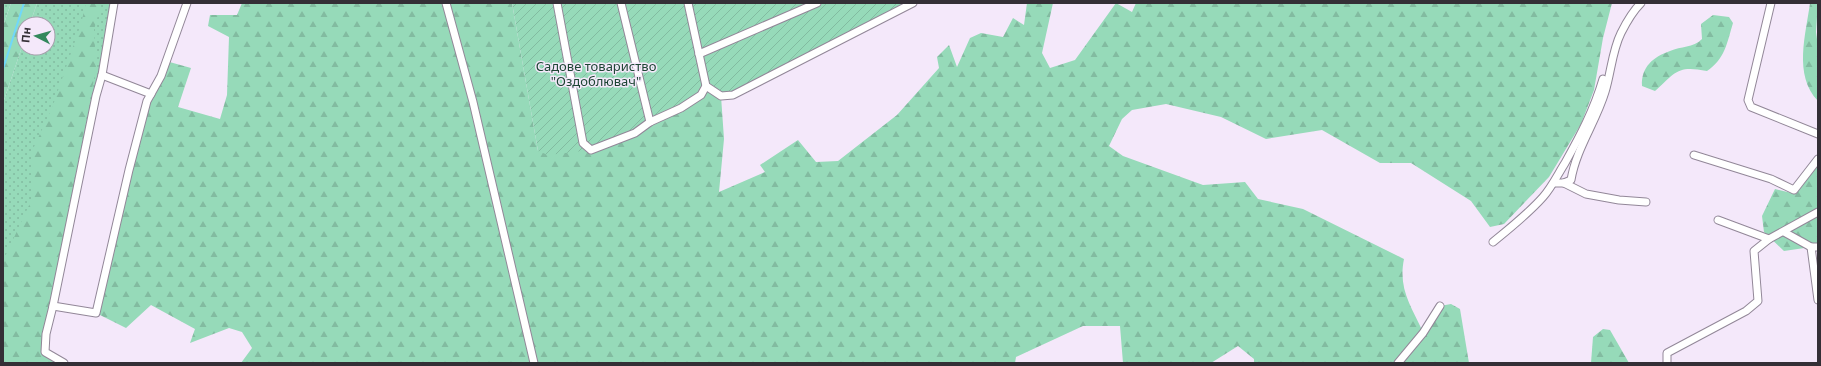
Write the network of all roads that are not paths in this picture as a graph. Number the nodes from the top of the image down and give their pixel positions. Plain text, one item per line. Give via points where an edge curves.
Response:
1 (114, 3) edge
2 (187, 3) edge
3 (446, 3) edge
4 (557, 3) edge
5 (621, 3) edge
6 (688, 3) edge
7 (818, 3) edge
8 (913, 3) edge
9 (1641, 3) edge
10 (1771, 3) edge
11 (699, 54) junction
12 (102, 75) junction
13 (1603, 79) dead end
14 (706, 86) junction
15 (151, 94) junction
16 (650, 122) junction
17 (1818, 134) edge
18 (1694, 155) dead end
19 (1818, 159) edge
20 (1554, 182) junction
21 (1564, 183) junction
22 (1646, 202) dead end
23 (1818, 212) edge
24 (1718, 220) dead end
25 (1784, 232) junction
26 (1769, 239) junction
27 (1493, 242) dead end
28 (1814, 247) edge
29 (1818, 300) edge
30 (53, 306) junction
31 (1440, 306) dead end
32 (64, 363) edge
33 (534, 363) edge
34 (1398, 363) edge
35 (1668, 363) edge

1 - 12 street
2 - 15 street via 161,76
3 - 33 street via 473,102
4 - 16 street via 583,143 591,150 635,133
5 - 16 street
6 - 11 street
7 - 11 street
8 - 14 street via 733,95 721,96
9 - 21 street via 1620,34 1605,93 1574,164 1571,180
10 - 17 street via 1748,100 1751,107
11 - 14 street
12 - 15 street
12 - 30 street
13 - 20 street via 1587,125
14 - 16 street via 701,95 681,108
15 - 30 street via 129,170 96,313
18 - 19 street via 1771,179 1794,190
20 - 21 street
20 - 27 street via 1536,204
21 - 22 street via 1586,194
23 - 25 street
24 - 26 street
25 - 26 street
25 - 28 street
26 - 35 street via 1754,251 1758,301 1746,311 1667,353
28 - 29 street
30 - 32 street via 46,334 45,352
31 - 34 street via 1423,333

